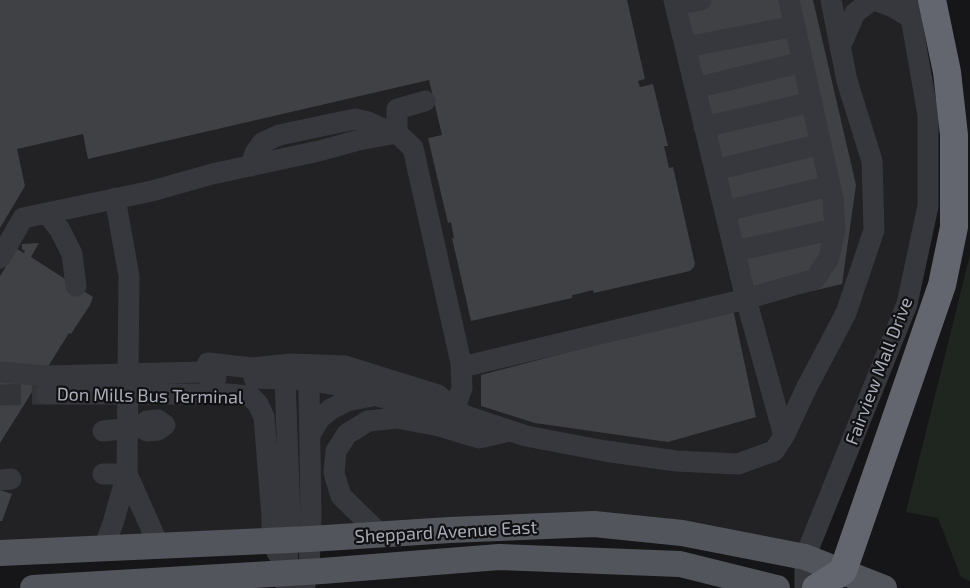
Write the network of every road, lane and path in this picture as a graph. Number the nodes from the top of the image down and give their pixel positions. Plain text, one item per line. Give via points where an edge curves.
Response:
1 (701, 0) edge
2 (789, 0) edge
3 (831, 0) edge
4 (873, 0) edge
5 (932, 0) edge
6 (675, 3) edge
7 (911, 10) edge
8 (795, 26) junction
9 (840, 47) junction
10 (686, 48) junction
11 (803, 62) junction
12 (695, 88) junction
13 (425, 101) dead end
14 (812, 102) junction
15 (704, 126) junction
16 (395, 133) junction
17 (821, 144) junction
18 (715, 170) junction
19 (830, 186) junction
20 (115, 198) junction
21 (725, 211) junction
22 (47, 212) junction
23 (835, 229) junction
24 (734, 251) junction
25 (0, 258) edge
26 (76, 286) dead end
27 (746, 299) junction
28 (462, 366) junction
29 (0, 372) edge
30 (288, 372) junction
31 (308, 380) junction
32 (128, 385) junction
33 (46, 394) tunnel mouth
34 (374, 396) junction
35 (454, 410) junction
36 (134, 427) junction
37 (103, 431) dead end
38 (510, 431) junction
39 (310, 435) junction
40 (784, 436) junction
41 (103, 474) dead end
42 (127, 474) junction
43 (381, 535) junction
44 (290, 540) junction
45 (159, 546) junction
46 (104, 548) junction
47 (0, 553) edge
48 (805, 557) junction
49 (365, 568) junction
50 (843, 572) junction
51 (296, 580) edge
52 (34, 588) edge
53 (337, 588) edge
54 (777, 588) edge
55 (804, 588) edge
56 (816, 588) edge
57 (884, 588) edge

1 - 6 street
2 - 8 street
3 - 9 street
4 - 7 street
4 - 9 street via 854,13
5 - 50 highway via 947,72 954,135 954,227 942,285
6 - 10 street
7 - 48 street, Fairview Mall Drive via 928,115 928,206 907,304
8 - 10 street
8 - 11 street
9 - 40 street via 846,82 872,160 874,230 846,313
10 - 12 street
11 - 12 street
11 - 14 street
12 - 15 street
13 - 16 street via 397,109
14 - 15 street
14 - 17 street
15 - 18 street
16 - 20 street
16 - 28 street via 413,148
17 - 18 street
17 - 19 street
18 - 21 street
19 - 21 street
19 - 23 street
20 - 22 street
20 - 32 street via 129,276
21 - 24 street
22 - 25 street via 24,218
22 - 26 street via 72,254
23 - 24 street
23 - 27 street via 829,258 815,280
24 - 27 street
27 - 28 street
27 - 40 street
28 - 35 street via 462,388
29 - 32 street
30 - 31 street
30 - 32 street via 208,363 204,372
30 - 35 street via 345,366 438,395
30 - 44 street
31 - 34 street
31 - 39 street
32 - 33 street, Don Mills Bus Terminal
32 - 36 street
32 - 44 street, Don Mills Bus Terminal via 250,396 264,417 272,516
34 - 35 street via 440,413
34 - 39 street via 347,401 331,409 320,418
35 - 38 street
36 - 37 street
36 - 42 street
38 - 40 street via 605,451 676,461 738,464 774,451
38 - 43 street via 479,438 397,418 368,421 347,434 336,451 334,473 341,496
39 - 44 street
41 - 42 street
42 - 45 street
42 - 46 street
43 - 44 main road, Sheppard Avenue East
43 - 48 main road, Sheppard Avenue East via 594,524 682,533
44 - 45 main road, Sheppard Avenue East
44 - 51 street
44 - 51 street, Don Mills Bus Terminal
45 - 46 main road, Sheppard Avenue East
46 - 47 main road, Sheppard Avenue East
48 - 50 main road, Sheppard Avenue East
48 - 55 street, Fairview Mall Drive
49 - 51 main road, Sheppard Avenue East
49 - 53 main road
49 - 54 main road, Sheppard Avenue East via 499,557 680,564
50 - 56 highway
50 - 57 main road, Sheppard Avenue East
51 - 52 main road, Sheppard Avenue East

